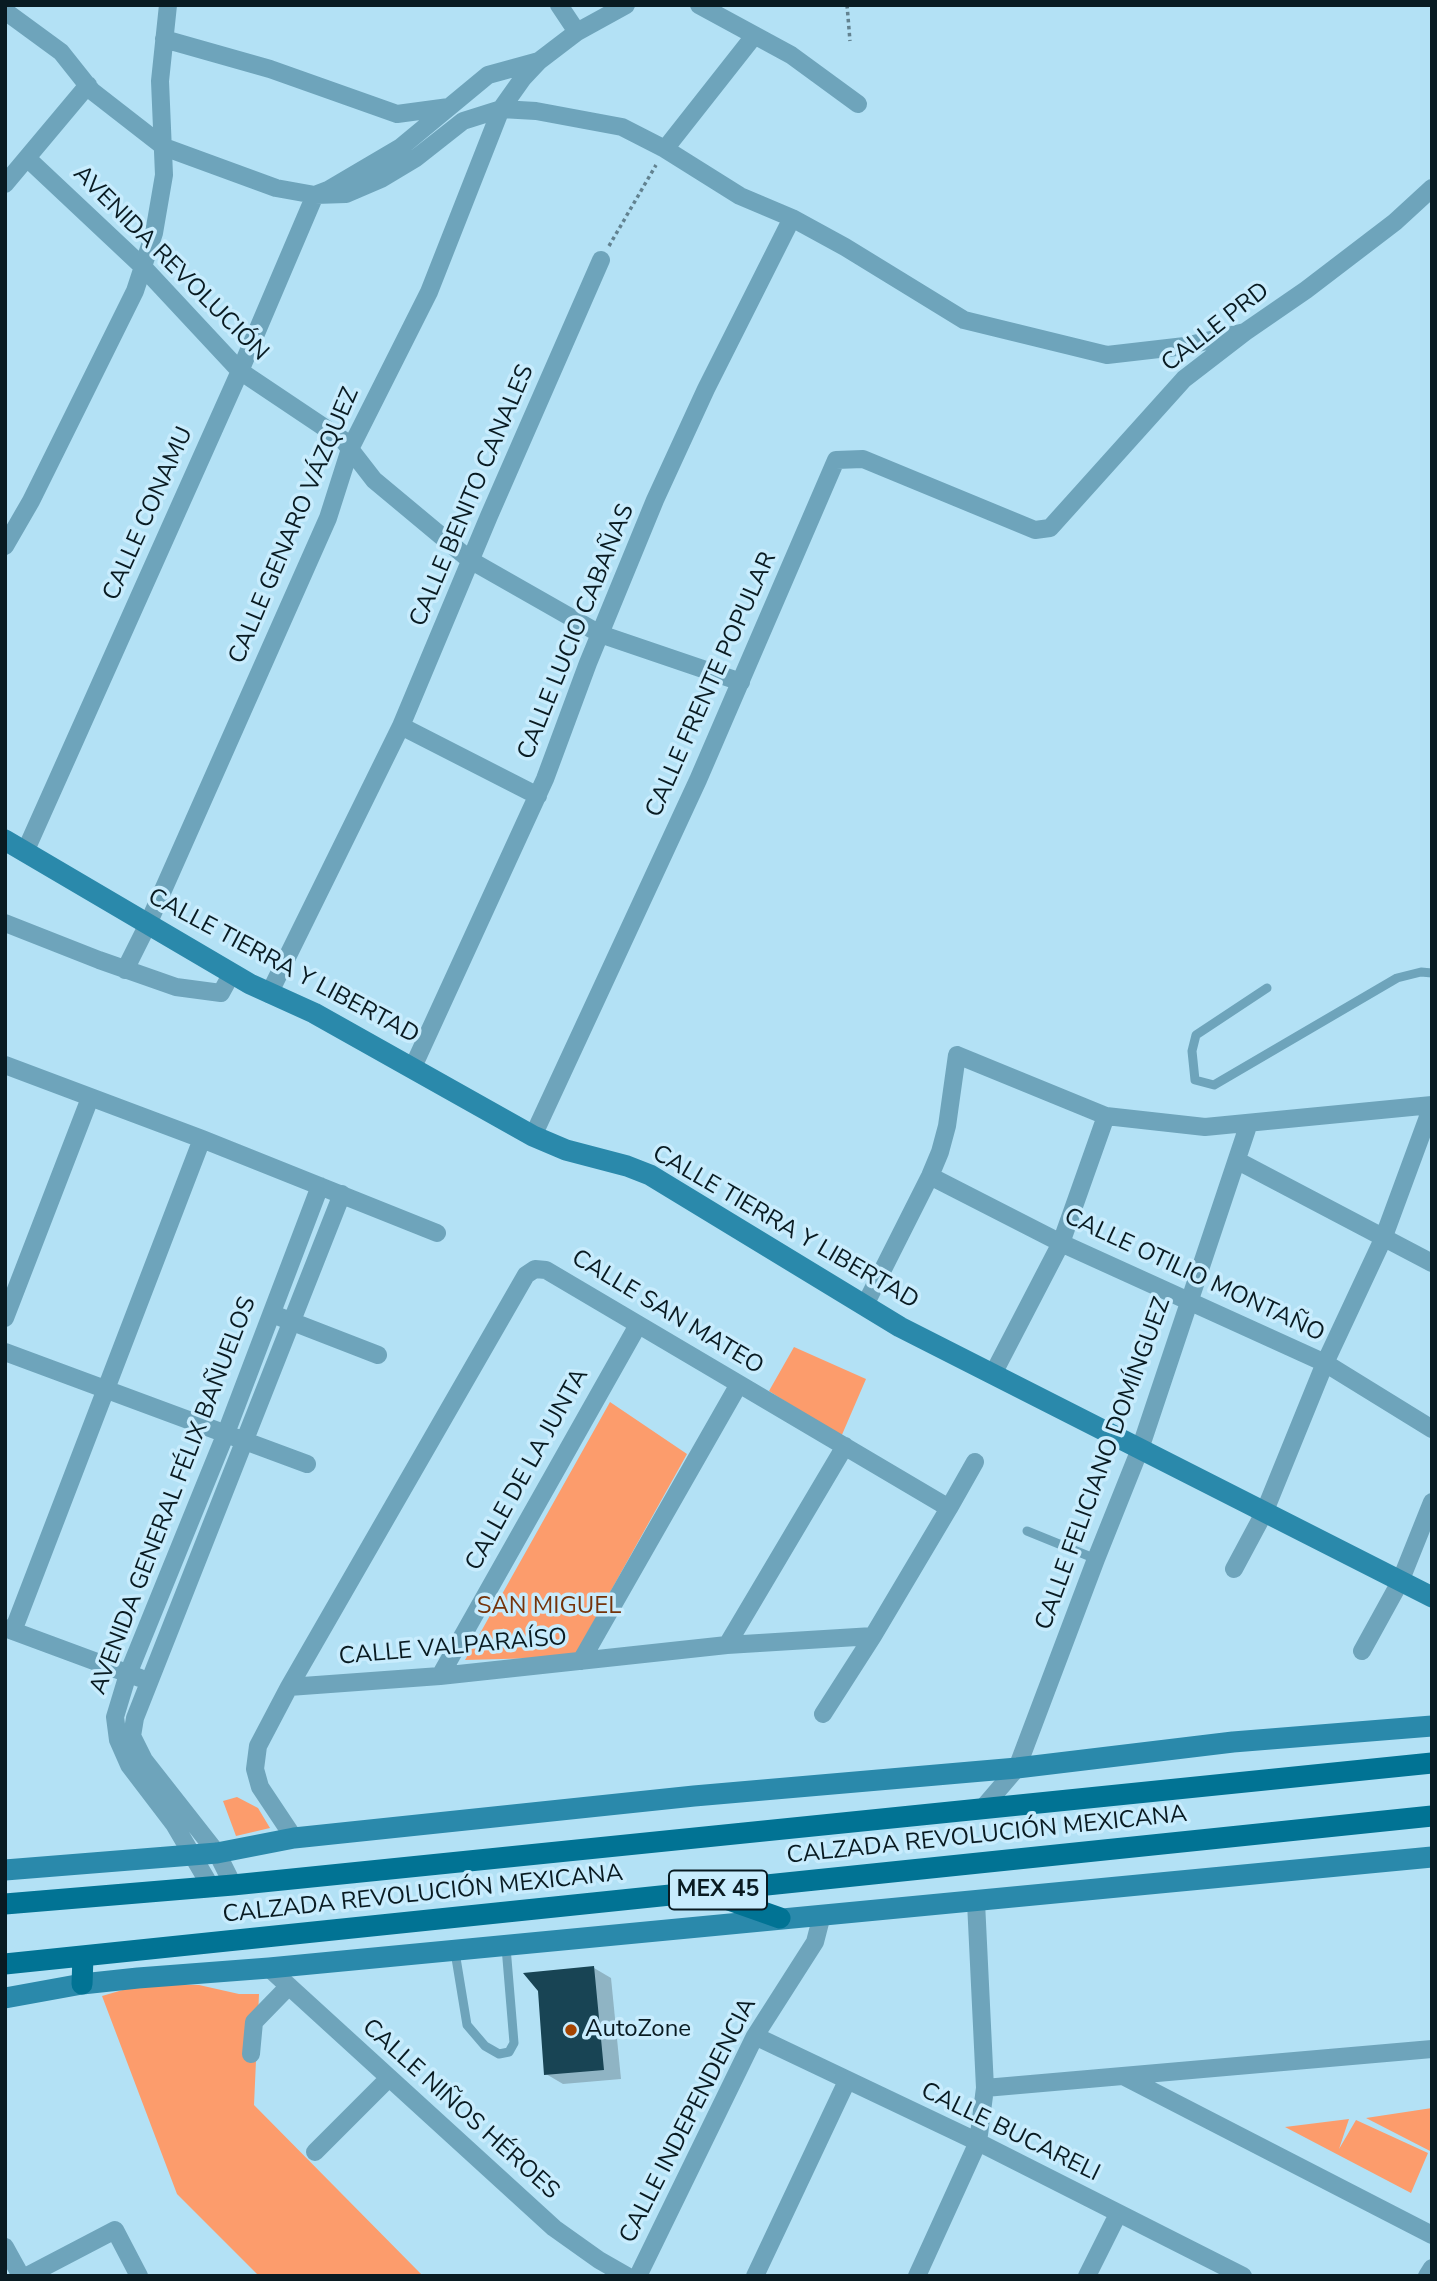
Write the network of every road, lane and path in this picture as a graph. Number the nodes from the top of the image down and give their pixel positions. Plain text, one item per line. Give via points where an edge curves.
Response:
1 (168, 5) edge
2 (559, 5) edge
3 (626, 5) edge
4 (699, 5) edge
5 (847, 5) edge
6 (5, 10) edge
7 (577, 32) junction
8 (754, 36) junction
9 (164, 39) junction
10 (850, 41) dead end
11 (539, 61) junction
12 (88, 85) junction
13 (858, 104) dead end
14 (449, 107) junction
15 (501, 108) junction
16 (164, 147) junction
17 (665, 149) junction
18 (27, 158) junction
19 (5, 184) edge
20 (1432, 188) edge
21 (315, 195) junction
22 (792, 218) junction
23 (601, 260) joint
24 (143, 267) junction
25 (1245, 332) junction
26 (240, 371) junction
27 (350, 449) junction
28 (1050, 528) joint
29 (5, 546) edge
30 (470, 560) junction
31 (600, 634) junction
32 (741, 682) junction
33 (401, 726) junction
34 (538, 796) junction
35 (5, 840) edge
36 (25, 852) junction
37 (5, 923) edge
38 (148, 924) junction
39 (125, 970) junction
40 (232, 973) junction
41 (1432, 973) edge
42 (1267, 988) dead end
43 (270, 994) junction
44 (5, 1065) edge
45 (413, 1067) junction
46 (90, 1098) junction
47 (1432, 1106) edge
48 (1106, 1116) junction
49 (1249, 1123) junction
50 (534, 1136) junction
51 (202, 1139) junction
52 (1238, 1161) junction
53 (930, 1176) junction
54 (320, 1186) junction
55 (342, 1194) junction
56 (437, 1233) dead end
57 (1383, 1238) junction
58 (1061, 1243) junction
59 (1432, 1263) edge
60 (1190, 1301) junction
61 (865, 1306) junction
62 (271, 1314) junction
63 (5, 1318) edge
64 (290, 1321) junction
65 (638, 1325) junction
66 (5, 1352) edge
67 (378, 1355) dead end
68 (1325, 1363) junction
69 (993, 1374) junction
70 (740, 1384) junction
71 (106, 1389) junction
72 (1432, 1429) edge
73 (226, 1433) junction
74 (245, 1441) junction
75 (845, 1447) junction
76 (1140, 1449) junction
77 (975, 1462) dead end
78 (307, 1464) dead end
79 (1432, 1503) edge
80 (949, 1508) junction
81 (1264, 1513) junction
82 (1027, 1531) dead end
83 (1096, 1559) junction
84 (1234, 1569) dead end
85 (1400, 1582) junction
86 (1432, 1598) edge
87 (9, 1629) edge
88 (873, 1636) junction
89 (727, 1644) junction
90 (1362, 1651) dead end
91 (581, 1661) junction
92 (128, 1674) junction
93 (440, 1676) junction
94 (149, 1682) junction
95 (289, 1687) junction
96 (823, 1714) dead end
97 (1432, 1726) edge
98 (125, 1738) junction
99 (1432, 1763) edge
100 (1017, 1768) junction
101 (981, 1810) junction
102 (1432, 1816) edge
103 (295, 1838) junction
104 (218, 1853) junction
105 (194, 1855) junction
106 (1432, 1857) edge
107 (5, 1870) edge
108 (233, 1885) junction
109 (211, 1887) junction
110 (705, 1891) junction
111 (976, 1902) junction
112 (5, 1904) edge
113 (822, 1915) junction
114 (779, 1918) junction
115 (506, 1945) junction
116 (454, 1950) junction
117 (83, 1957) junction
118 (5, 1964) edge
119 (270, 1968) junction
120 (82, 1984) junction
121 (289, 1986) junction
122 (5, 1998) edge
123 (755, 2036) junction
124 (1432, 2049) edge
125 (251, 2054) dead end
126 (1125, 2077) junction
127 (389, 2078) junction
128 (847, 2081) junction
129 (985, 2088) junction
130 (978, 2142) junction
131 (315, 2152) dead end
132 (1118, 2214) junction
133 (1432, 2235) edge
134 (5, 2247) edge
135 (1432, 2268) edge
136 (20, 2276) edge
137 (27, 2276) edge
138 (139, 2276) edge
139 (627, 2276) edge
140 (638, 2276) edge
141 (755, 2276) edge
142 (917, 2276) edge
143 (1087, 2276) edge
144 (1243, 2276) edge
145 (1427, 2276) edge

1 - 9 street
2 - 7 street
3 - 7 street
4 - 8 street
5 - 10 path
6 - 12 street via 61,51
7 - 11 street
8 - 13 street via 791,55
8 - 17 street
9 - 14 street via 270,69 397,114
9 - 16 street via 160,80
11 - 14 street via 488,75
11 - 15 street, CALLE GENARO VÁZQUEZ
12 - 16 street
12 - 18 street
14 - 21 street via 401,147
15 - 17 street via 622,127
15 - 21 street via 463,121 381,179 346,194
15 - 27 street, CALLE GENARO VÁZQUEZ via 429,292
16 - 21 street via 276,188
16 - 24 street via 154,233
17 - 22 street via 740,196
17 - 23 path
18 - 19 street
18 - 24 street, AVENIDA REVOLUCIÓN
20 - 25 street, CALLE PRD via 1395,222
21 - 26 street, CALLE CONAMU
22 - 25 street via 964,320 1107,355 1185,346
22 - 31 street, CALLE LUCIO CABAÑAS via 706,389
23 - 30 street, CALLE BENITO CANALES
24 - 26 street, AVENIDA REVOLUCIÓN
24 - 29 street via 112,339
25 - 28 street, CALLE PRD via 1184,379
26 - 27 street, AVENIDA REVOLUCIÓN
26 - 36 street, CALLE CONAMU
27 - 30 street, AVENIDA REVOLUCIÓN via 374,480
27 - 38 street, CALLE GENARO VÁZQUEZ via 328,519
28 - 32 street, CALLE FRENTE POPULAR via 1035,530 863,460 836,460
30 - 31 street, AVENIDA REVOLUCIÓN
30 - 33 street, CALLE BENITO CANALES
31 - 32 street, AVENIDA REVOLUCIÓN
31 - 34 street, CALLE LUCIO CABAÑAS
32 - 50 street, CALLE FRENTE POPULAR
33 - 34 street
33 - 43 street, CALLE BENITO CANALES
34 - 45 street, CALLE LUCIO CABAÑAS
35 - 36 street, CALLE TIERRA Y LIBERTAD
36 - 38 street, CALLE TIERRA Y LIBERTAD
37 - 39 street
38 - 39 street, CALLE GENARO VÁZQUEZ
38 - 40 street, CALLE TIERRA Y LIBERTAD
39 - 40 street via 176,987 221,993
40 - 43 street, CALLE TIERRA Y LIBERTAD
41 - 42 lane via 1397,978 1214,1085 1195,1080 1192,1051 1196,1035
43 - 45 street, CALLE TIERRA Y LIBERTAD
44 - 46 street
45 - 50 street, CALLE TIERRA Y LIBERTAD
46 - 51 street
46 - 63 street
47 - 49 street
47 - 57 street
48 - 49 street via 1205,1127
48 - 53 street via 957,1055 947,1126
48 - 58 street
49 - 52 street, CALLE FELICIANO DOMÍNGUEZ
50 - 61 street, CALLE TIERRA Y LIBERTAD via 650,1175
51 - 54 street
51 - 71 street
52 - 57 street
52 - 60 street, CALLE FELICIANO DOMÍNGUEZ
53 - 58 street, CALLE OTILIO MONTAÑO
53 - 61 street
54 - 55 street
54 - 62 street, AVENIDA GENERAL FÉLIX BAÑUELOS
55 - 56 street
55 - 64 street, AVENIDA GENERAL FÉLIX BAÑUELOS
57 - 59 street
57 - 68 street
58 - 60 street, CALLE OTILIO MONTAÑO
58 - 69 street
60 - 68 street, CALLE OTILIO MONTAÑO
60 - 76 street, CALLE FELICIANO DOMÍNGUEZ
61 - 69 street, CALLE TIERRA Y LIBERTAD
62 - 64 street
62 - 73 street, AVENIDA GENERAL FÉLIX BAÑUELOS
64 - 67 street
64 - 74 street, AVENIDA GENERAL FÉLIX BAÑUELOS
65 - 70 street, CALLE SAN MATEO
65 - 93 street, CALLE DE LA JUNTA
65 - 95 street, CALLE SAN MATEO via 546,1270 535,1269 526,1275
66 - 71 street
68 - 72 street, CALLE OTILIO MONTAÑO
68 - 81 street
69 - 76 street, CALLE TIERRA Y LIBERTAD
70 - 75 street, CALLE SAN MATEO
70 - 91 street
71 - 73 street
71 - 87 street
73 - 74 street
73 - 92 street, AVENIDA GENERAL FÉLIX BAÑUELOS
74 - 78 street
74 - 94 street, AVENIDA GENERAL FÉLIX BAÑUELOS
75 - 80 street, CALLE SAN MATEO
75 - 89 street
76 - 81 street, CALLE TIERRA Y LIBERTAD
76 - 83 street, CALLE FELICIANO DOMÍNGUEZ
77 - 80 street
79 - 85 street
80 - 88 street
81 - 84 street
81 - 85 street, CALLE TIERRA Y LIBERTAD
82 - 83 lane
83 - 100 street, CALLE FELICIANO DOMÍNGUEZ
85 - 86 street, CALLE TIERRA Y LIBERTAD
85 - 90 street
87 - 92 street
88 - 89 street, CALLE VALPARAÍSO
88 - 96 street
89 - 91 street, CALLE VALPARAÍSO
91 - 93 street, CALLE VALPARAÍSO
92 - 94 street
92 - 98 street, AVENIDA GENERAL FÉLIX BAÑUELOS via 115,1717
93 - 95 street, CALLE VALPARAÍSO
94 - 98 street, AVENIDA GENERAL FÉLIX BAÑUELOS
95 - 103 street, CALLE SAN MATEO via 258,1746 255,1769 260,1787
97 - 100 street via 1233,1742
98 - 104 street
98 - 105 street, AVENIDA GENERAL FÉLIX BAÑUELOS via 129,1765
99 - 101 main road, CALZADA REVOLUCIÓN MEXICANA / MEX 45
100 - 101 street, CALLE FELICIANO DOMÍNGUEZ
100 - 103 street
101 - 108 main road, CALZADA REVOLUCIÓN MEXICANA / MEX 45
102 - 110 main road, CALZADA REVOLUCIÓN MEXICANA / MEX 45
103 - 104 street
104 - 105 street
104 - 108 street
105 - 107 street
105 - 109 street, AVENIDA GENERAL FÉLIX BAÑUELOS
106 - 111 street
108 - 109 main road, CALZADA REVOLUCIÓN MEXICANA / MEX 45
109 - 112 main road, CALZADA REVOLUCIÓN MEXICANA / MEX 45
110 - 114 main road
110 - 117 main road, CALZADA REVOLUCIÓN MEXICANA / MEX 45
111 - 113 street
111 - 129 street
113 - 114 street
113 - 123 street, CALLE INDEPENDENCIA via 815,1942
114 - 115 street
115 - 116 street
115 - 116 lane via 514,2043 509,2053 499,2054 467,2025
116 - 119 street
117 - 118 main road, CALZADA REVOLUCIÓN MEXICANA / MEX 45
117 - 120 main road
119 - 120 street
119 - 121 street, CALLE NIÑOS HÉROES
120 - 122 street
121 - 125 street via 254,2022
121 - 127 street, CALLE NIÑOS HÉROES
123 - 128 street, CALLE BUCARELI
123 - 140 street, CALLE INDEPENDENCIA
124 - 126 street
126 - 129 street
126 - 133 street
127 - 131 street
127 - 139 street, CALLE NIÑOS HÉROES via 554,2228
128 - 130 street, CALLE BUCARELI
128 - 141 street
129 - 130 street
130 - 132 street, CALLE BUCARELI
130 - 142 street
132 - 143 street
132 - 144 street, CALLE BUCARELI
134 - 136 street
135 - 145 street
137 - 138 street via 115,2230

